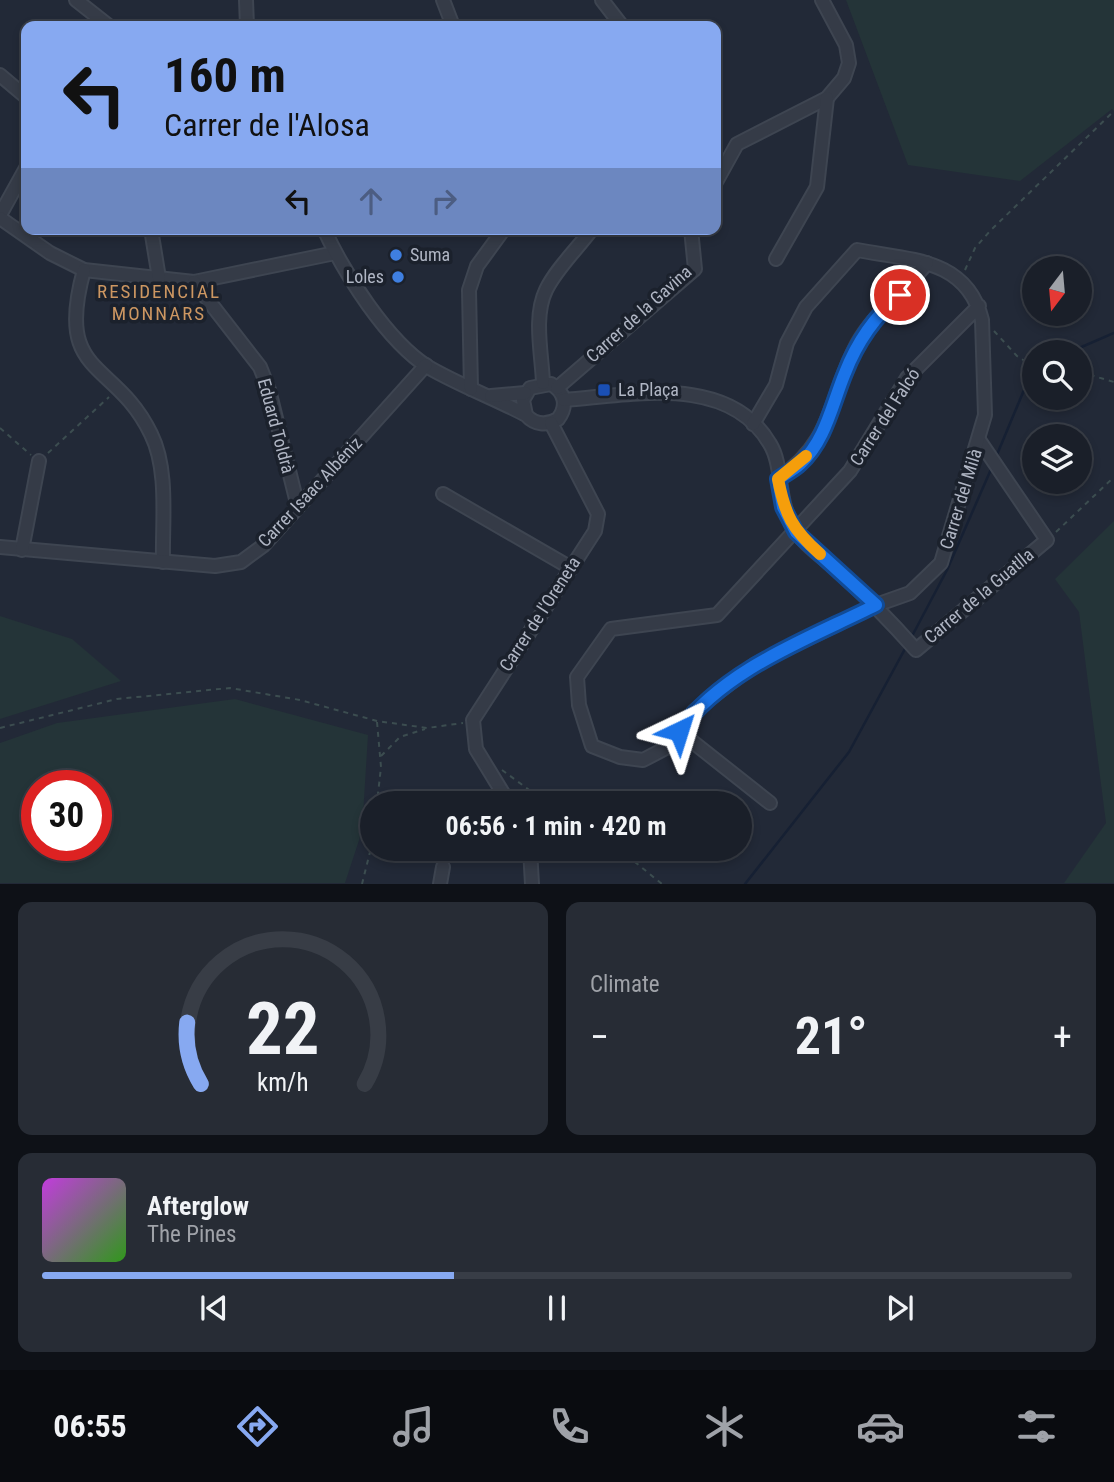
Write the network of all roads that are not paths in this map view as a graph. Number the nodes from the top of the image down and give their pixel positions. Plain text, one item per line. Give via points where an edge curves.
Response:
1 (76, 0) edge
2 (246, 0) edge
3 (443, 0) edge
4 (602, 0) edge
5 (822, 0) edge
6 (103, 21) edge
7 (247, 21) edge
8 (451, 21) edge
9 (618, 21) edge
10 (0, 75) edge
11 (21, 93) edge
12 (827, 98) junction
13 (721, 173) edge
14 (21, 177) edge
15 (0, 217) edge
16 (21, 232) edge
17 (25, 235) edge
18 (152, 235) edge
19 (327, 235) edge
20 (500, 235) edge
21 (588, 235) edge
22 (692, 235) edge
23 (335, 253) junction
24 (776, 260) dead end
25 (927, 263) junction
26 (84, 270) junction
27 (159, 278) junction
28 (194, 282) junction
29 (979, 306) junction
30 (426, 365) junction
31 (543, 383) junction
32 (557, 388) junction
33 (471, 389) junction
34 (525, 393) junction
35 (490, 396) junction
36 (564, 400) junction
37 (526, 415) junction
38 (551, 423) junction
39 (753, 424) junction
40 (979, 440) junction
41 (39, 461) road end
42 (778, 479) junction
43 (443, 494) dead end
44 (298, 507) junction
45 (796, 532) junction
46 (0, 547) edge
47 (22, 550) junction
48 (163, 562) junction
49 (571, 568) junction
50 (876, 605) junction
51 (679, 731) junction
52 (502, 791) edge
53 (770, 803) dead end
54 (531, 861) edge
55 (443, 867) dead end
56 (440, 884) edge
57 (532, 884) edge

1 - 6 street
2 - 7 street
3 - 8 street
4 - 9 street
5 - 12 street via 846,46 849,63 844,78
10 - 11 street
12 - 13 street via 737,144
12 - 24 street via 817,187
14 - 15 street
15 - 16 street
17 - 26 street
18 - 27 street
19 - 23 street
20 - 33 street via 477,266 469,290
21 - 31 street via 546,289 541,304
22 - 32 street, Carrer de la Gavina via 695,269
23 - 28 street
23 - 30 street via 379,318
25 - 29 street via 960,280
25 - 39 street via 857,250 806,307 787,343 776,385
25 - 42 street via 858,344 818,439 800,464
26 - 27 street
26 - 48 street via 76,300 76,333 94,368 135,408 152,435 158,452
27 - 28 street
28 - 44 street, Eduard Toldrà via 260,367
29 - 40 street, Carrer del Milà via 985,415
29 - 45 street, Carrer del Falcó via 907,378 850,471
30 - 33 street
30 - 44 street, Carrer Isaac Albéniz
31 - 32 street
31 - 34 street
32 - 36 street
33 - 35 street
34 - 35 street
34 - 37 street
35 - 37 street
36 - 38 street via 562,413
36 - 39 street via 676,392 725,404
37 - 38 street via 537,423
38 - 49 street, Carrer de l'Oreneta via 598,514 595,531
39 - 42 street via 771,444
40 - 50 street, Carrer del Milà via 941,563 910,593
40 - 50 street, Carrer de la Guatlla via 1047,540 911,644
41 - 47 street
42 - 45 street via 783,507
43 - 49 street
44 - 48 street, Carrer Isaac Albéniz via 264,545 241,562 215,566
45 - 50 street
45 - 51 street, Carrer del Falcó via 717,615 611,629 577,677 579,705 593,746 643,760 666,748
46 - 47 street, Carrer Isaac Albéniz
47 - 48 street, Carrer Isaac Albéniz
49 - 52 street, Carrer de l'Oreneta via 473,720 476,749
50 - 51 street, Carrer del Milà via 754,665 694,711
51 - 53 street
54 - 57 street
55 - 56 street

